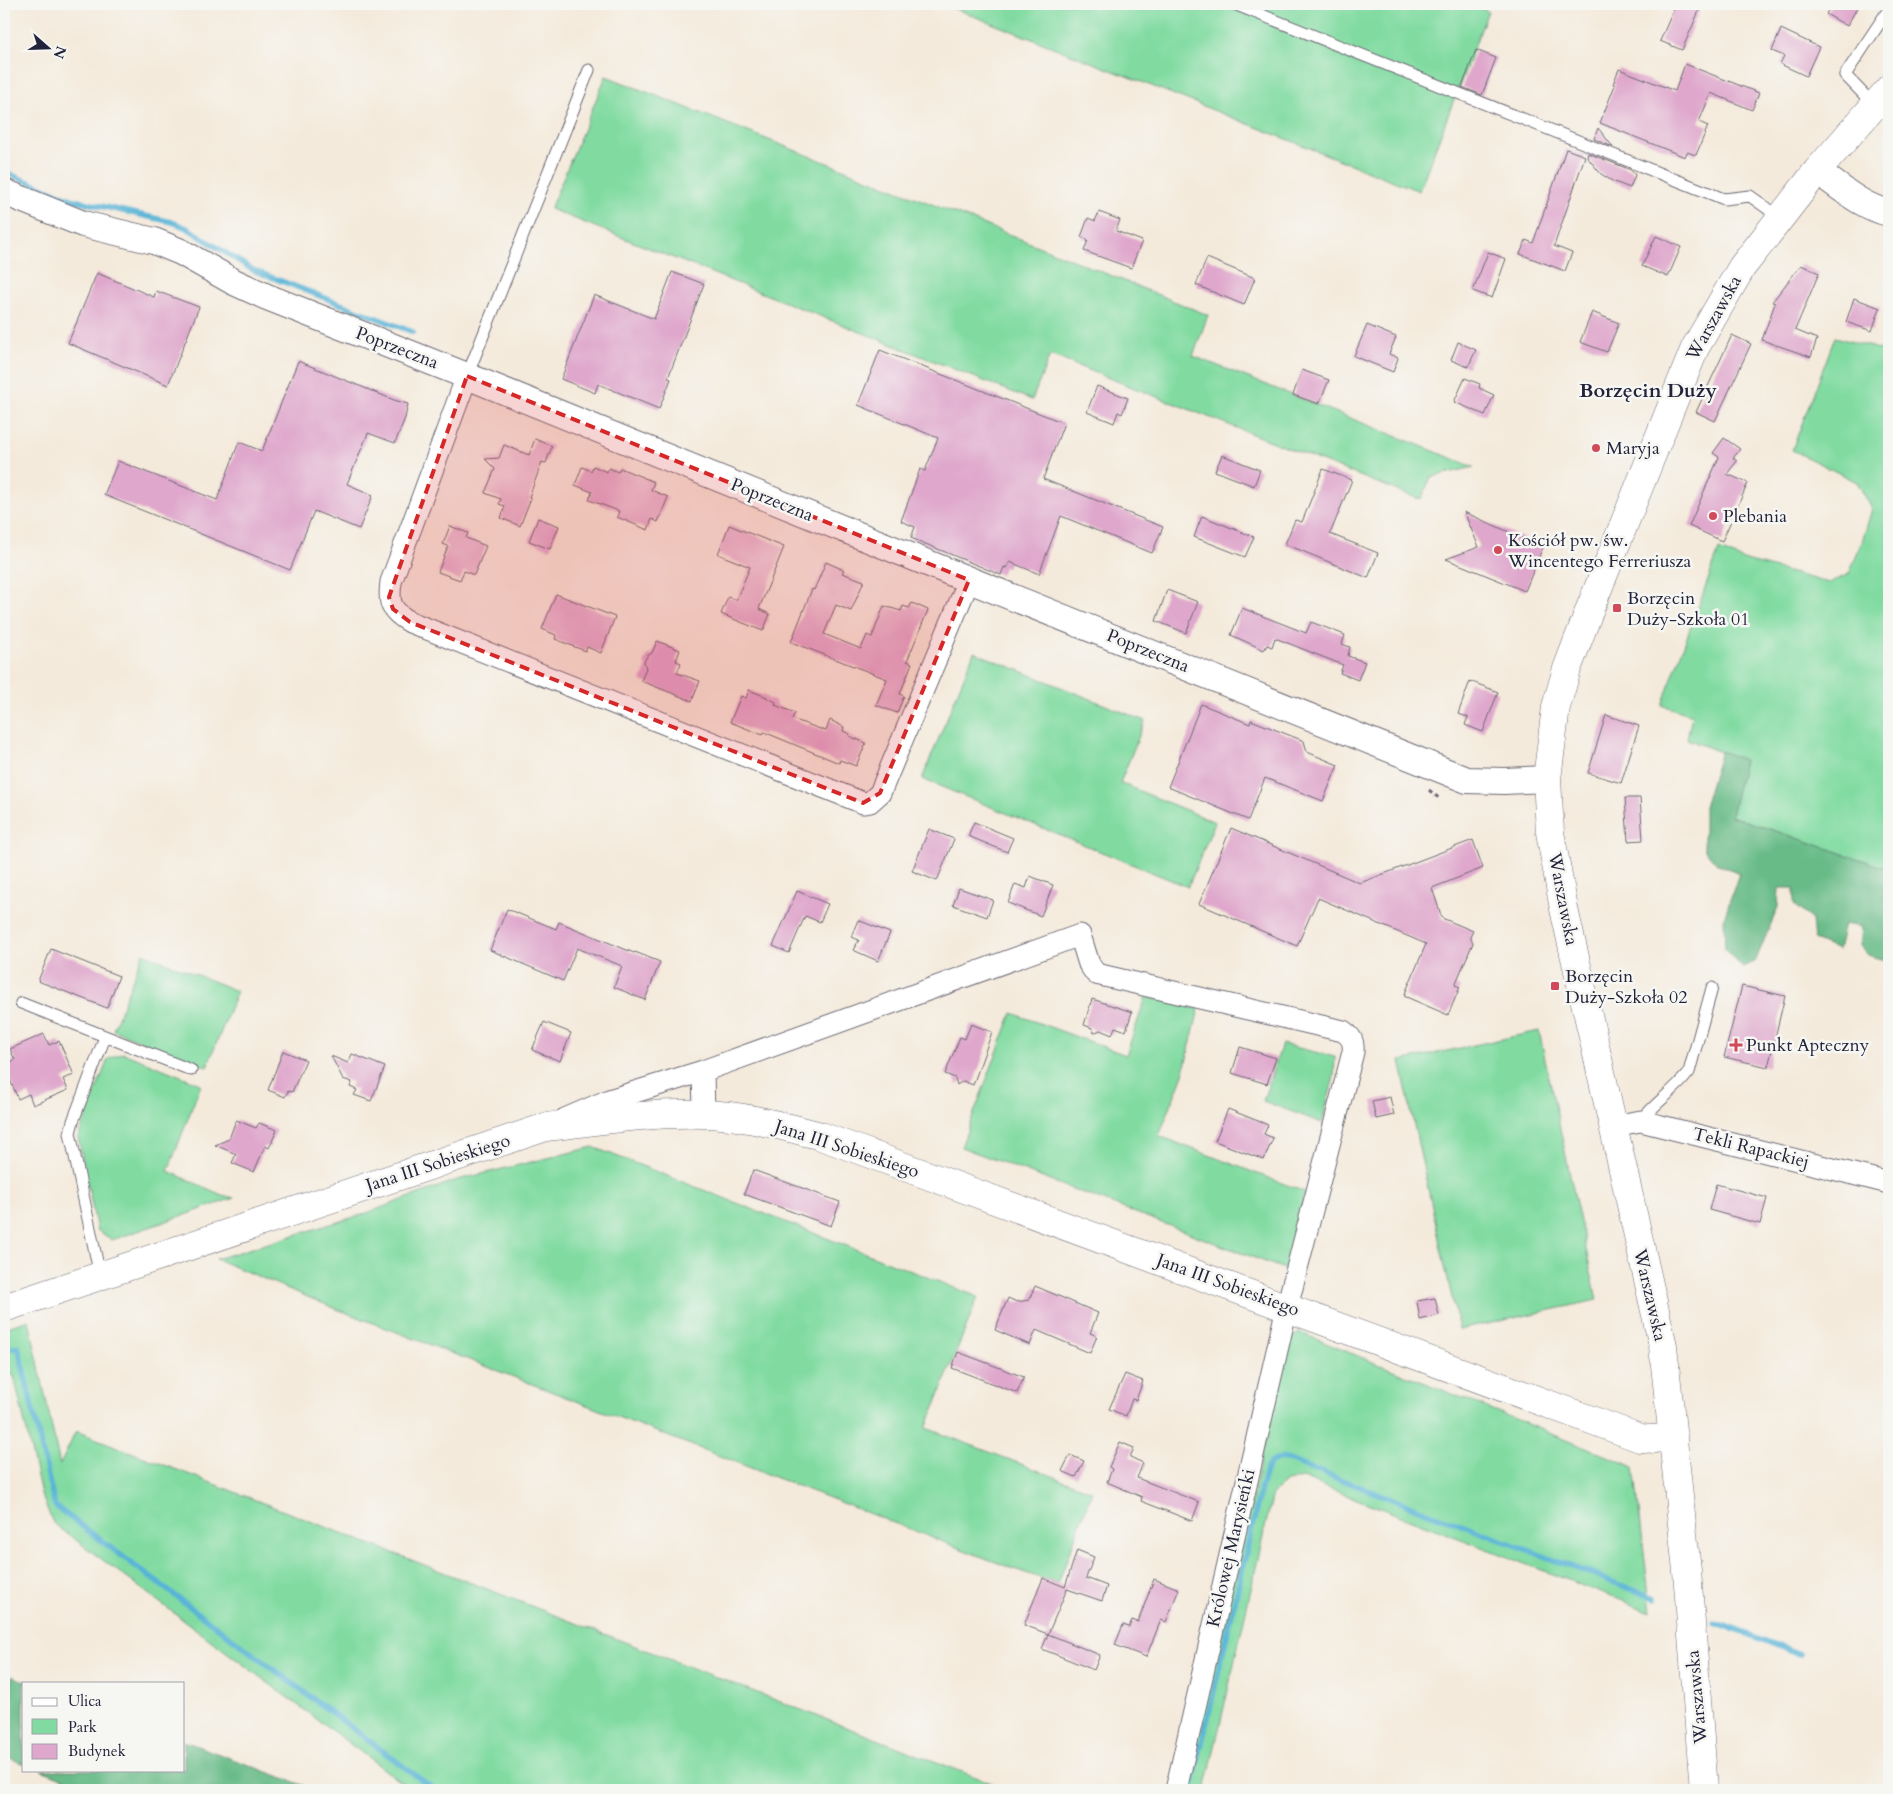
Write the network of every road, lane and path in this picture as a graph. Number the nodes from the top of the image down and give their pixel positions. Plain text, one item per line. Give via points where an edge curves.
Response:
1 (1234, 4) edge
2 (1889, 9) edge
3 (589, 70) dead end
4 (1882, 97) edge
5 (1817, 171) junction
6 (4, 192) edge
7 (1889, 213) edge
8 (1781, 218) junction
9 (467, 376) junction
10 (969, 580) junction
11 (1547, 779) junction
12 (1712, 988) dead end
13 (21, 1003) dead end
14 (105, 1037) junction
15 (191, 1070) dead end
16 (703, 1071) junction
17 (704, 1114) junction
18 (1641, 1121) junction
19 (1612, 1126) junction
20 (546, 1128) junction
21 (1889, 1183) edge
22 (100, 1276) junction
23 (1287, 1307) junction
24 (4, 1308) edge
25 (1673, 1436) junction
26 (1176, 1790) edge
27 (1704, 1790) edge

1 - 8 lane via 1724,199 1750,196
2 - 4 lane via 1845,75
3 - 9 lane
4 - 5 main road, Warszawska
5 - 7 street via 1875,210
5 - 8 main road, Warszawska
6 - 9 street, Poprzeczna via 83,224 154,241 266,297
8 - 11 main road, Warszawska via 1742,267 1695,348 1567,669 1556,707
9 - 10 street, Poprzeczna
9 - 10 street via 391,582 388,597 393,608 410,622 863,803 870,802 880,793
10 - 11 street, Poprzeczna via 1467,780
11 - 19 main road, Warszawska via 1550,832 1564,909
12 - 18 lane via 1689,1072
13 - 14 lane
14 - 15 lane
14 - 22 lane via 70,1133
16 - 17 street
16 - 20 street via 608,1100
16 - 23 street, Królowej Marysieńki via 1080,935 1089,964 1096,974 1343,1031 1352,1040 1353,1052
17 - 20 main road, Jana III Sobieskiego via 635,1116
17 - 23 main road, Jana III Sobieskiego via 762,1121 821,1136
18 - 19 street, Tekli Rapackiej
18 - 21 street, Tekli Rapackiej
19 - 25 main road, Warszawska via 1663,1346
20 - 22 main road, Jana III Sobieskiego
22 - 24 main road, Jana III Sobieskiego
23 - 25 main road, Jana III Sobieskiego via 1640,1438
23 - 26 street, Królowej Marysieńki
25 - 27 main road, Warszawska

